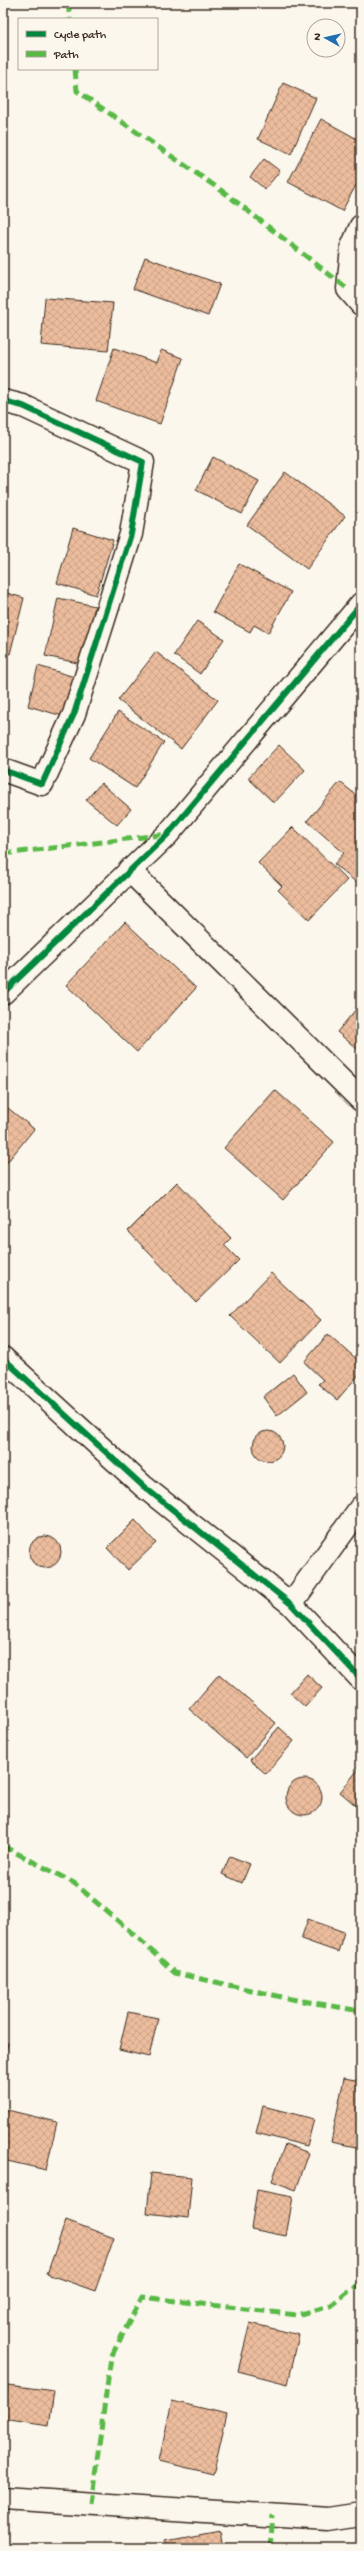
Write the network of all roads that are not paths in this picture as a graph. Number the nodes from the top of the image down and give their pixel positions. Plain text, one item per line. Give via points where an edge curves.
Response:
1 (361, 226) edge
2 (361, 304) edge
3 (3, 400) edge
4 (361, 604) edge
5 (3, 770) edge
6 (129, 870) junction
7 (3, 994) edge
8 (361, 1100) edge
9 (3, 1358) edge
10 (361, 1507) edge
11 (291, 1604) junction
12 (361, 1679) edge
13 (3, 2498) edge
14 (361, 2514) edge

1 - 2 street via 352,248 348,289
3 - 5 street via 23,406 143,462 131,534 74,714 42,784
4 - 6 street via 168,834
6 - 7 street
6 - 8 street
9 - 11 street via 143,1486
10 - 11 street
11 - 12 street
13 - 14 street via 328,2519

